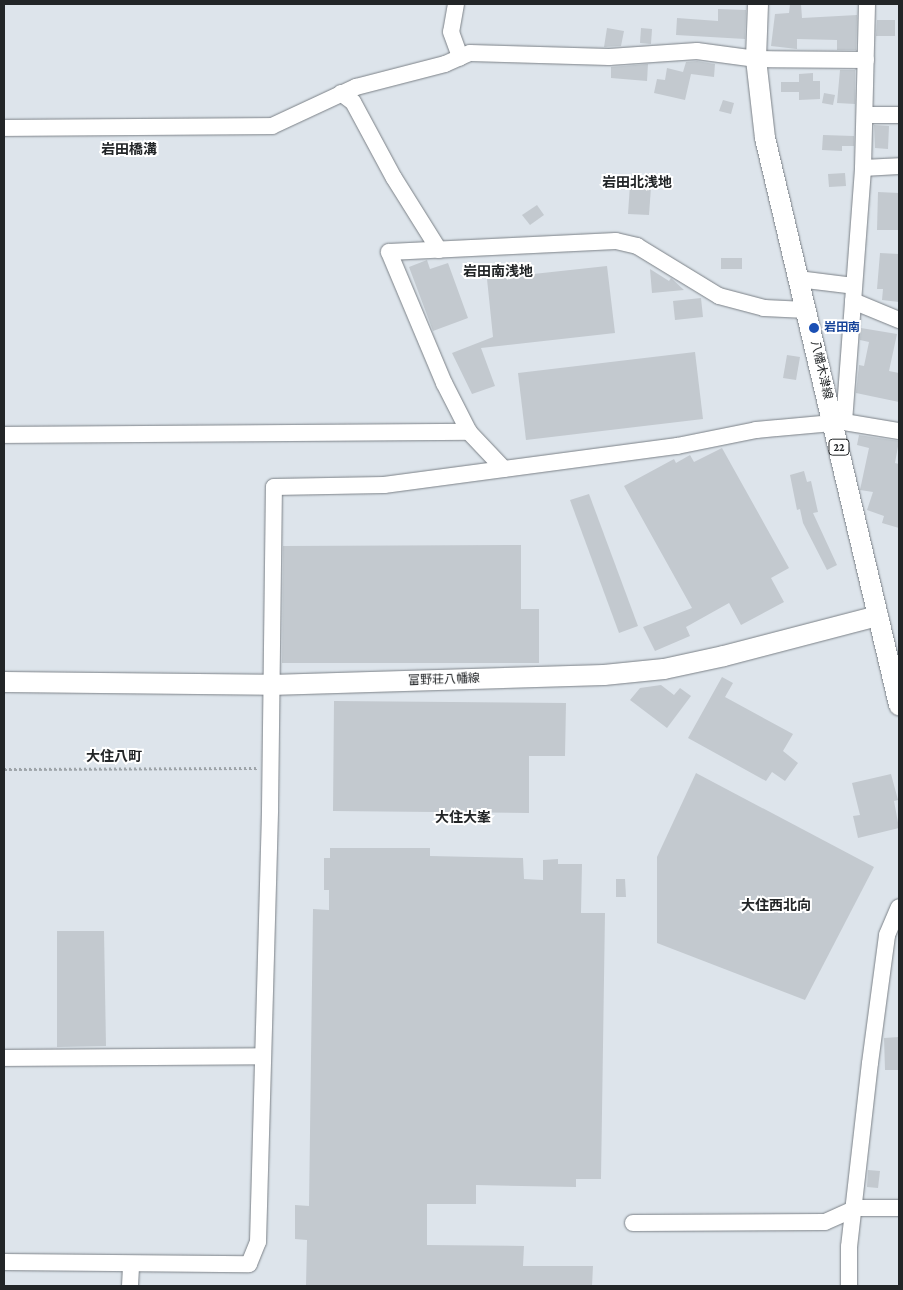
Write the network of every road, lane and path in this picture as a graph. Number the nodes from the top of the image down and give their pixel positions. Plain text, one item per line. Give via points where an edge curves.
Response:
1 (456, 4) edge
2 (758, 4) edge
3 (867, 4) edge
4 (460, 57) junction
5 (756, 59) junction
6 (866, 60) junction
7 (341, 93) junction
8 (865, 115) junction
9 (899, 115) edge
10 (4, 128) edge
11 (899, 166) edge
12 (864, 168) junction
13 (439, 250) junction
14 (798, 279) junction
15 (853, 293) junction
16 (806, 310) junction
17 (899, 320) edge
18 (838, 423) junction
19 (899, 431) edge
20 (469, 432) junction
21 (4, 435) edge
22 (504, 469) junction
23 (878, 616) junction
24 (4, 682) edge
25 (270, 685) junction
26 (899, 705) edge
27 (271, 768) junction
28 (4, 769) edge
29 (899, 907) edge
30 (262, 1056) junction
31 (4, 1058) edge
32 (856, 1208) junction
33 (899, 1208) edge
34 (633, 1223) dead end
35 (4, 1262) edge
36 (130, 1264) junction
37 (130, 1286) edge
38 (849, 1286) edge

1 - 4 street via 451,32
2 - 5 main road, 八幡木津線 / 22
3 - 6 street
4 - 5 street via 470,52 609,57 696,51
4 - 7 street
5 - 6 street
5 - 14 main road, 八幡木津線 / 22 via 765,138
6 - 8 street
7 - 10 street via 272,126
7 - 13 street via 354,102 394,178
8 - 9 street
8 - 12 street
11 - 12 street
12 - 15 street
13 - 16 street via 616,241 637,246 718,296 764,308
13 - 20 street via 389,252 444,383
14 - 15 street
14 - 16 main road, 八幡木津線 / 22
15 - 17 street
15 - 18 street
16 - 18 main road, 八幡木津線 / 22
18 - 19 street
18 - 22 street via 756,430 668,447
18 - 23 main road, 八幡木津線 / 22
20 - 21 street
20 - 22 street
22 - 25 street via 384,485 274,487
23 - 25 main road, 富野荘八幡線 via 724,656 655,670 604,675
23 - 26 main road, 八幡木津線 / 22
24 - 25 main road, 富野荘八幡線
25 - 27 street
27 - 28 path
27 - 30 street
29 - 32 street via 887,935
30 - 31 street
30 - 36 street via 258,1242 249,1264
32 - 33 street
32 - 34 street via 825,1222
32 - 38 street via 849,1247
35 - 36 street
36 - 37 street

